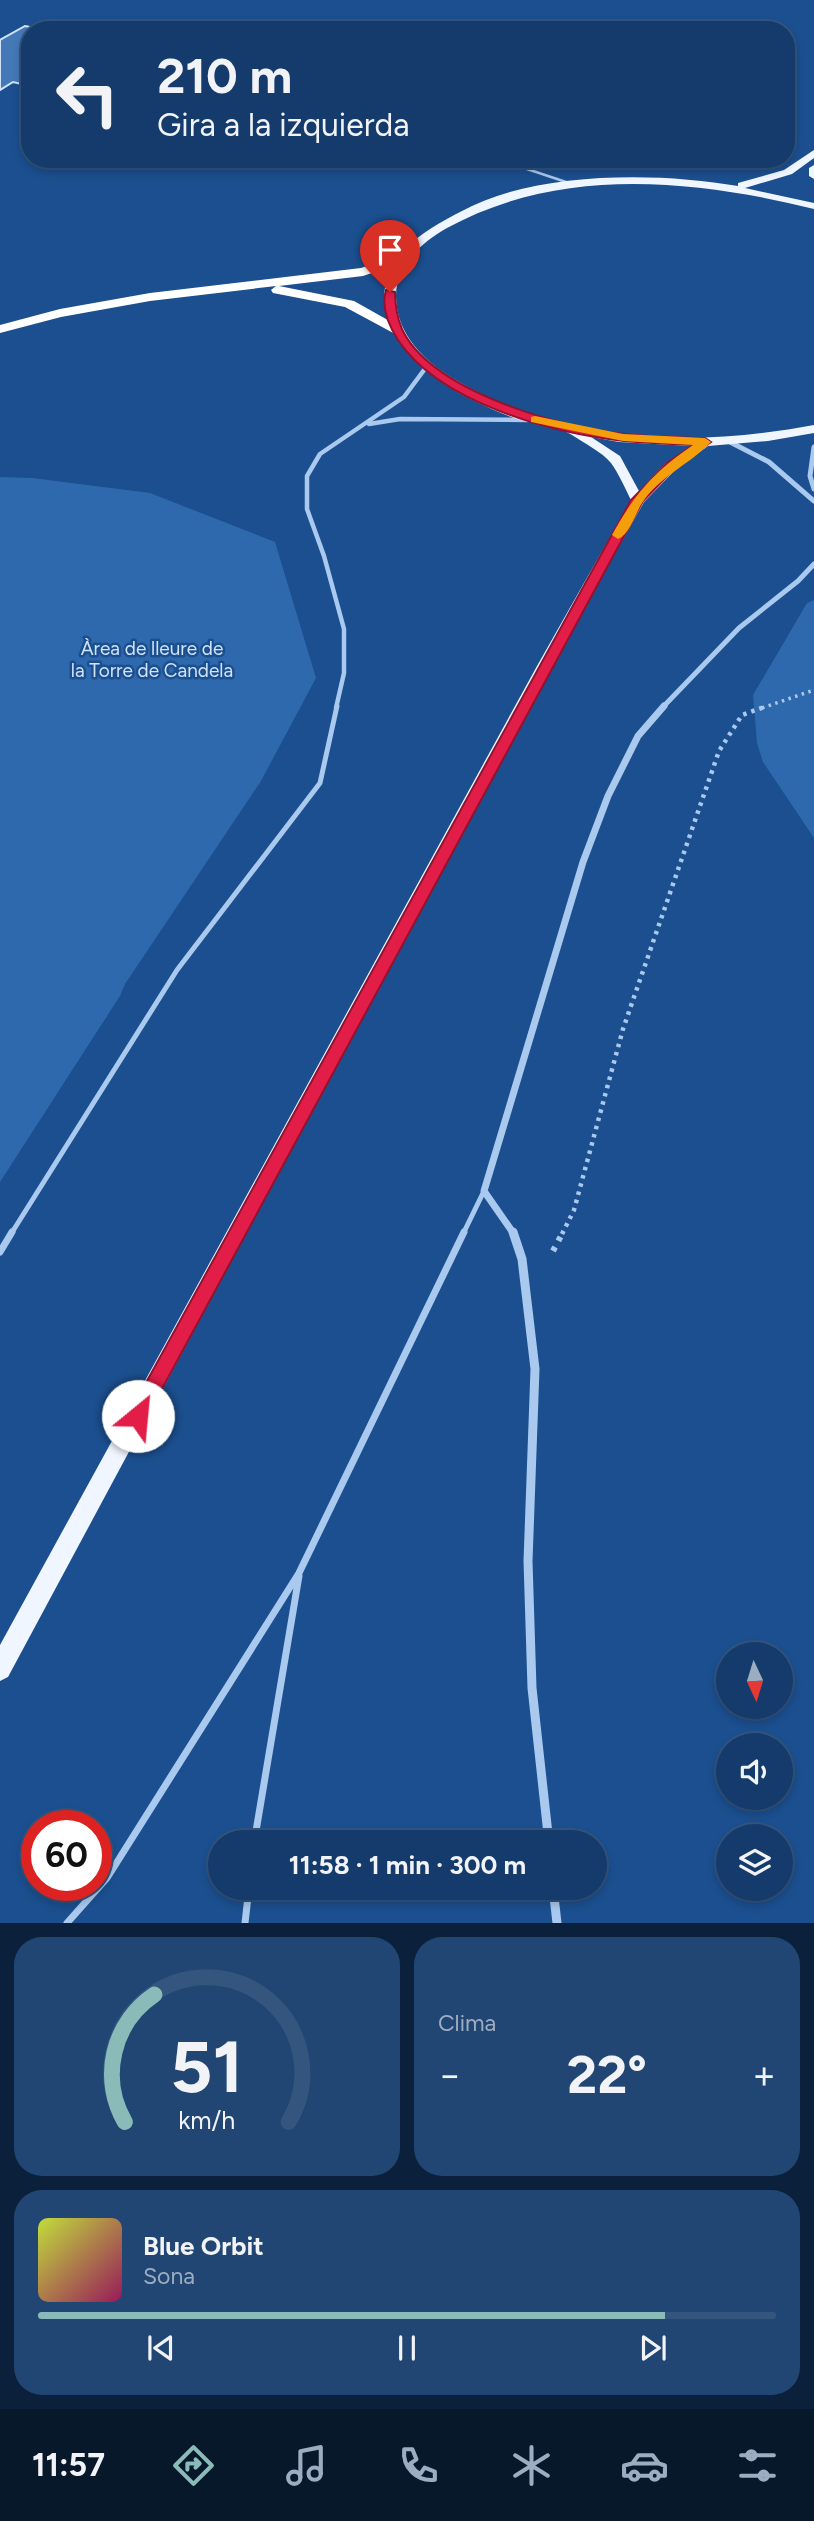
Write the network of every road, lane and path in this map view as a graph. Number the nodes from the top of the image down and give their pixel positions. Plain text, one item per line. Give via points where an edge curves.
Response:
1 (814, 153) edge
2 (795, 167) edge
3 (524, 168) edge
4 (793, 168) edge
5 (814, 168) edge
6 (814, 176) edge
7 (575, 185) junction
8 (734, 187) junction
9 (814, 206) edge
10 (405, 257) junction
11 (220, 289) junction
12 (0, 329) edge
13 (397, 331) junction
14 (427, 366) junction
15 (538, 420) junction
16 (366, 425) junction
17 (571, 429) junction
18 (814, 429) edge
19 (727, 441) junction
20 (705, 442) junction
21 (814, 447) edge
22 (814, 489) edge
23 (638, 500) junction
24 (814, 500) edge
25 (814, 564) edge
26 (814, 690) edge
27 (484, 1191) junction
28 (0, 1252) edge
29 (527, 1301) junction
30 (299, 1573) junction
31 (3, 1663) edge
32 (256, 1830) edge
33 (547, 1830) edge
34 (248, 1900) edge
35 (554, 1900) edge
36 (67, 1923) edge
37 (245, 1923) edge
38 (557, 1923) edge

1 - 2 main road
3 - 7 lane
4 - 8 main road
5 - 6 main road
7 - 8 main road via 654,181
7 - 10 main road via 472,210 422,239
8 - 9 main road
10 - 11 highway via 363,272
10 - 13 main road via 390,292 390,312
11 - 12 highway via 60,313
11 - 13 highway via 286,290 349,304
13 - 14 main road
14 - 15 main road via 474,396
14 - 16 lane via 404,397
15 - 16 lane via 400,419
15 - 17 main road
16 - 28 lane via 320,454 307,476 307,509 344,629 344,673 320,783 177,970
17 - 20 main road via 637,439
17 - 23 main road via 615,459
18 - 19 main road
19 - 20 main road
19 - 24 street via 769,462
20 - 23 main road via 671,466
21 - 22 street via 810,476
23 - 31 main road
25 - 27 street via 739,628 638,736 583,862
26 - 29 path via 742,715 719,751 623,1029 574,1210
27 - 29 street via 517,1238
27 - 30 lane
29 - 33 street via 536,1369 528,1561 532,1688
30 - 32 lane
30 - 36 lane via 107,1878
34 - 37 lane
35 - 38 street

